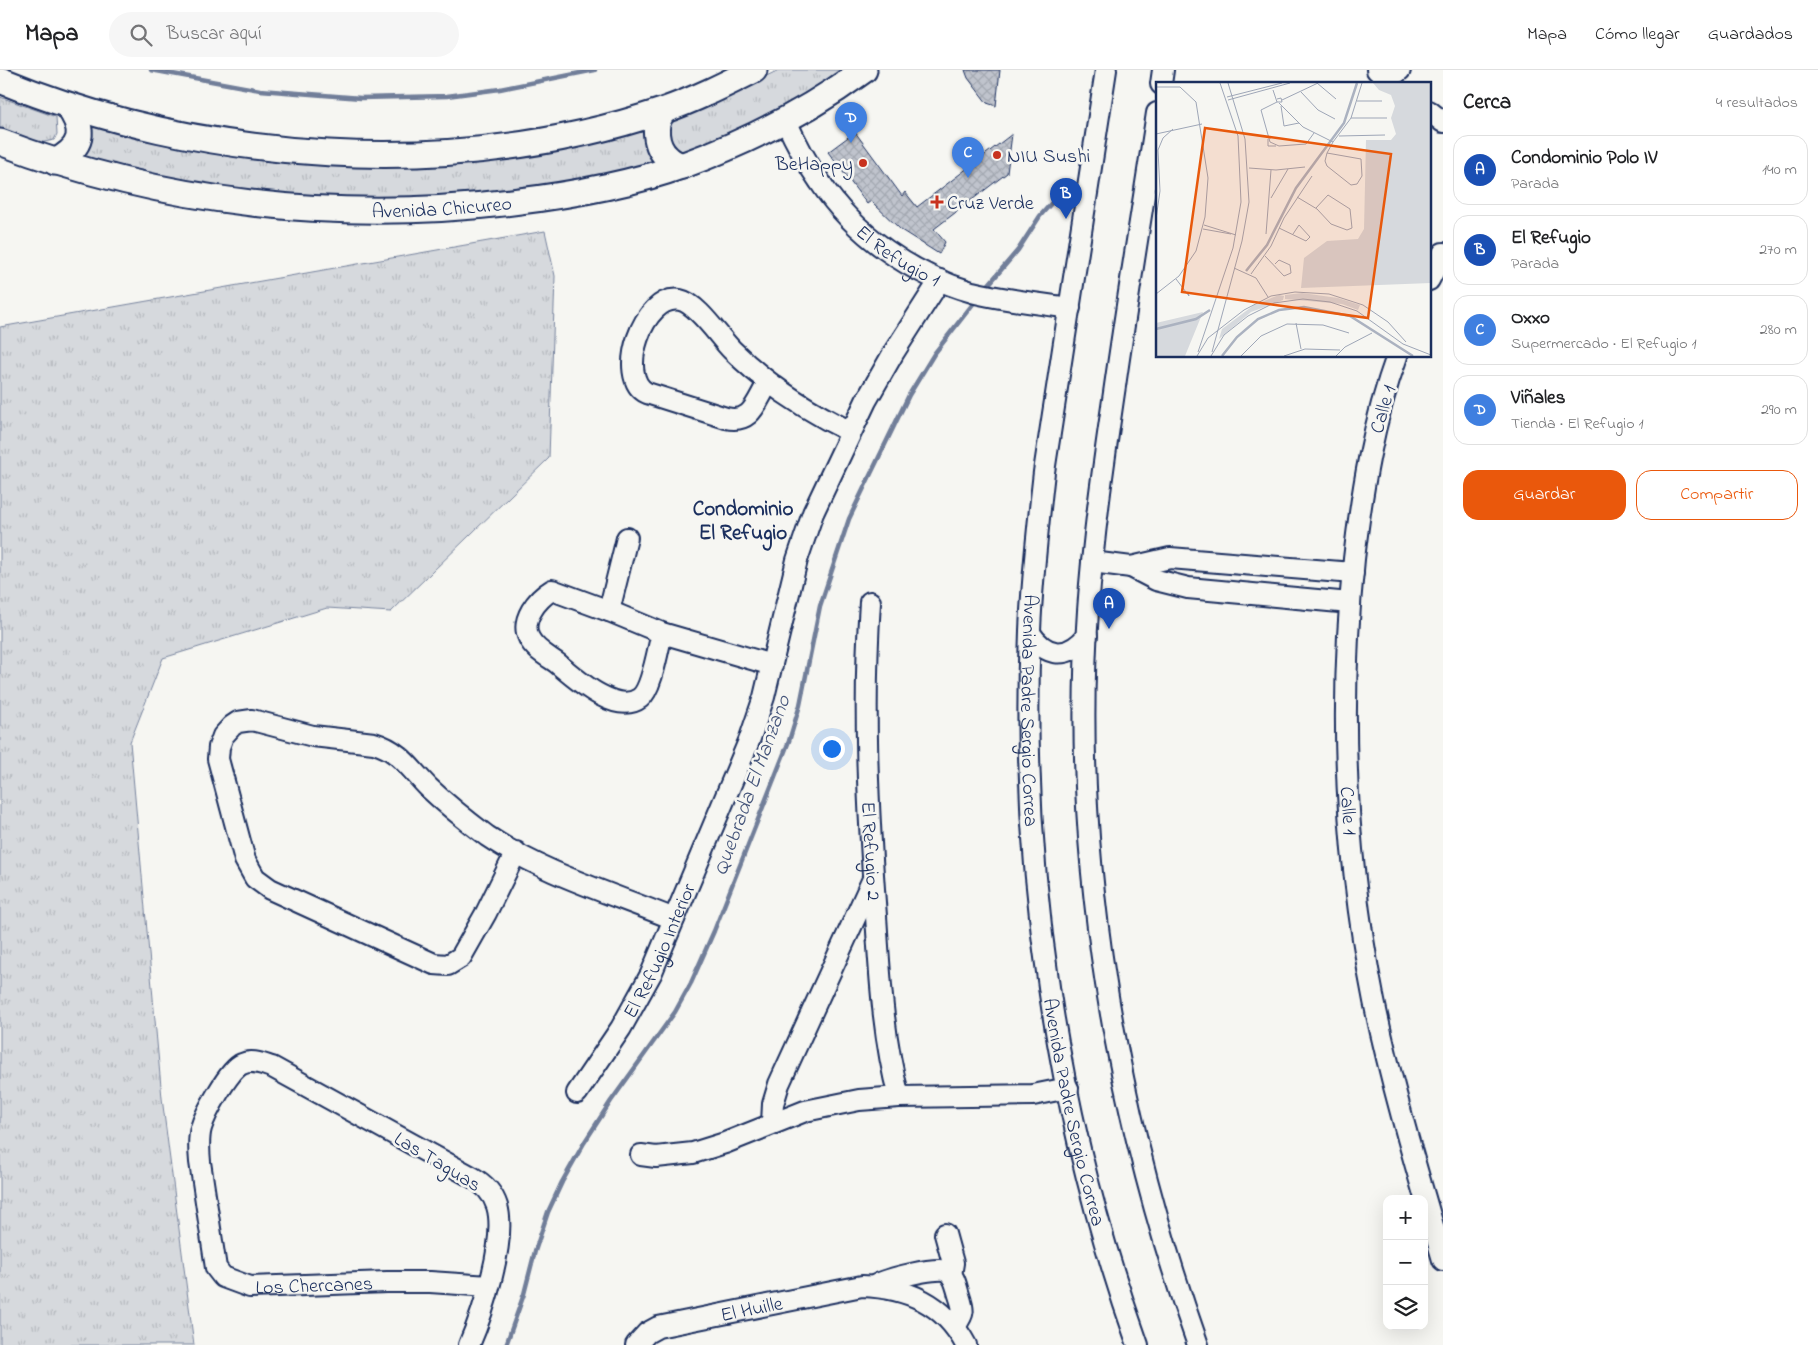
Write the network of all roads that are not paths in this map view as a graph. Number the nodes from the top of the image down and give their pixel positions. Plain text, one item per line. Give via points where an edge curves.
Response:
1 (754, 70) edge
2 (864, 70) edge
3 (1106, 70) edge
4 (1377, 70) edge
5 (1401, 75) edge
6 (0, 80) edge
7 (68, 106) junction
8 (664, 110) junction
9 (1430, 112) edge
10 (785, 119) junction
11 (1156, 119) edge
12 (1443, 122) edge
13 (0, 142) edge
14 (55, 162) junction
15 (682, 166) junction
16 (1443, 253) edge
17 (1430, 278) edge
18 (940, 280) junction
19 (1070, 308) junction
20 (1396, 358) edge
21 (768, 383) junction
22 (850, 432) junction
23 (627, 538) dead end
24 (1092, 562) junction
25 (1131, 567) junction
26 (1353, 573) junction
27 (870, 602) dead end
28 (1350, 603) junction
29 (609, 611) junction
30 (662, 633) junction
31 (1030, 633) junction
32 (1087, 636) junction
33 (772, 665) junction
34 (516, 852) junction
35 (873, 879) junction
36 (674, 919) junction
37 (243, 1063) joint
38 (1068, 1088) junction
39 (577, 1093) dead end
40 (899, 1097) junction
41 (772, 1123) junction
42 (641, 1155) dead end
43 (945, 1234) dead end
44 (1443, 1260) edge
45 (951, 1275) junction
46 (489, 1286) junction
47 (873, 1286) junction
48 (955, 1326) junction
49 (469, 1345) edge
50 (636, 1345) edge
51 (966, 1345) edge
52 (1138, 1345) edge
53 (1198, 1345) edge

1 - 8 main road
2 - 10 main road, Avenida Chicureo
3 - 19 street, Avenida Padre Sergio Correa
4 - 5 street via 1388,75
6 - 7 main road
7 - 8 main road via 123,122 204,138 273,148 354,154 439,152 516,144 611,126
7 - 14 main road via 76,119 79,137 73,150
8 - 15 main road via 657,122 658,140 668,158
9 - 12 street
10 - 15 main road, Avenida Chicureo
10 - 18 street, El Refugio 1 via 816,177 848,218 897,257
11 - 24 street via 1103,463
13 - 14 main road, Avenida Chicureo
14 - 15 main road, Avenida Chicureo via 146,185 231,201 363,211 449,209 549,198 624,183
16 - 17 street
18 - 19 street, El Refugio 1 via 994,297
18 - 22 street, El Refugio Interior via 881,373
19 - 31 street, Avenida Padre Sergio Correa via 1044,472
20 - 26 street, Calle 1 via 1373,437
21 - 21 street via 685,302 675,300 662,304 647,318 639,333 634,378 639,388 647,393 737,420 748,415
21 - 22 street
22 - 33 street, El Refugio Interior via 805,535
23 - 29 street
24 - 25 street
24 - 32 street
25 - 26 street via 1170,558
25 - 28 street via 1177,586
26 - 28 street, Calle 1
27 - 35 street, El Refugio 2 via 867,687
28 - 44 street, Calle 1 via 1346,667 1347,756 1364,935 1382,1039
29 - 30 street
29 - 30 street via 552,590 537,602 526,622 526,629 533,645 592,690 631,703 642,696
30 - 33 street
31 - 32 street via 1044,648 1058,653 1077,646
31 - 38 street, Avenida Padre Sergio Correa via 1032,825 1043,940
32 - 53 street via 1088,822 1106,976 1139,1149 1164,1242
33 - 36 street, El Refugio Interior via 749,741
34 - 34 street via 462,817 399,755 383,746 313,736 252,720 238,722 222,736 218,759 245,860 255,878 270,889 434,964 448,965 461,957
34 - 36 street
35 - 40 street, El Refugio 2 via 886,1040
35 - 41 street via 779,1084
36 - 39 street, El Refugio Interior via 637,1001
37 - 46 street, Las Taguas via 256,1062 272,1067 484,1186 494,1198 499,1221
37 - 46 street, Los Chercanes via 226,1078 201,1127 199,1145 216,1268 223,1277 250,1287 387,1282
38 - 40 street via 1033,1095
38 - 52 street, Avenida Padre Sergio Correa via 1100,1223
40 - 41 street via 836,1104
41 - 42 street via 693,1153 656,1157
43 - 45 street via 953,1263
45 - 47 street, El Huille via 944,1270 936,1270 890,1279
45 - 48 street via 963,1312
46 - 49 street, Las Taguas
47 - 48 street, El Huille via 919,1298 940,1311
47 - 50 street, El Huille via 664,1325 647,1333
48 - 51 street, El Huille

